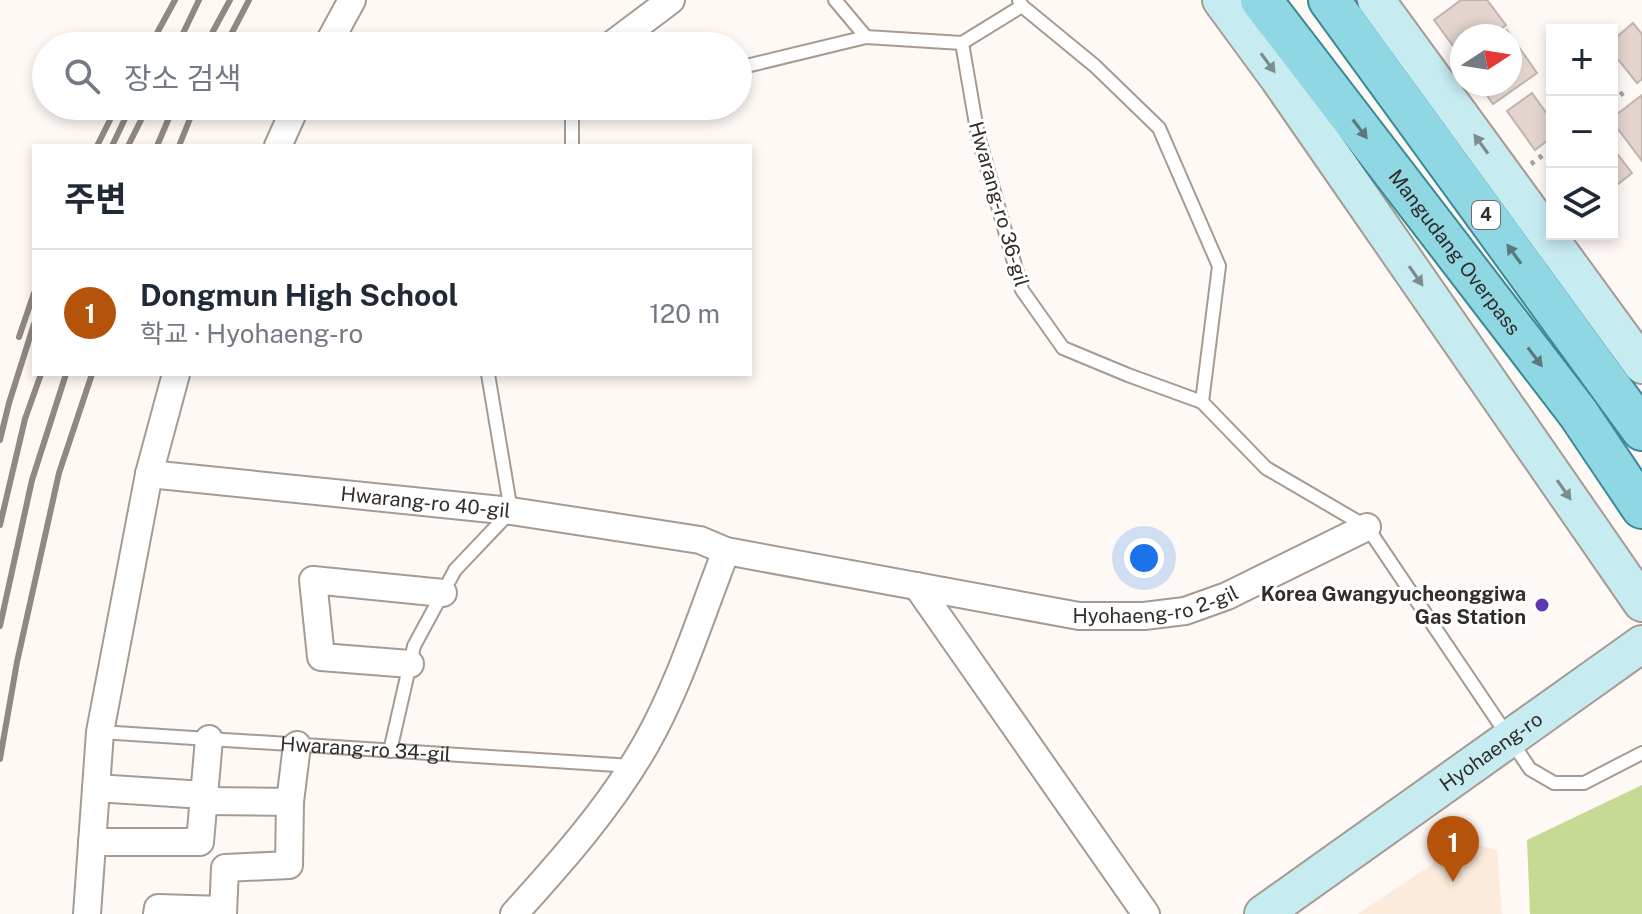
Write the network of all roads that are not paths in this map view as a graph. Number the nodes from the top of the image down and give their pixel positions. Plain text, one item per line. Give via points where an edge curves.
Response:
1 (352, 0) edge
2 (671, 0) edge
3 (835, 0) edge
4 (1221, 0) edge
5 (1261, 0) edge
6 (1329, 0) edge
7 (1376, 0) edge
8 (1020, 3) edge
9 (335, 32) edge
10 (629, 32) edge
11 (866, 37) junction
12 (962, 43) junction
13 (752, 65) edge
14 (290, 120) edge
15 (572, 120) edge
16 (279, 144) edge
17 (572, 144) edge
18 (1642, 365) edge
19 (175, 376) edge
20 (488, 376) edge
21 (1202, 402) junction
22 (1642, 430) edge
23 (149, 474) junction
24 (1642, 508) edge
25 (511, 511) junction
26 (1367, 527) junction
27 (700, 540) joint
28 (726, 551) junction
29 (917, 586) junction
30 (443, 593) junction
31 (1642, 603) edge
32 (1642, 644) edge
33 (410, 664) junction
34 (100, 732) junction
35 (209, 739) junction
36 (1510, 740) junction
37 (297, 745) junction
38 (390, 751) junction
39 (1642, 753) edge
40 (632, 766) junction
41 (96, 788) junction
42 (204, 798) junction
43 (290, 802) junction
44 (92, 842) junction
45 (223, 912) edge
46 (87, 914) edge
47 (157, 914) edge
48 (514, 914) edge
49 (1146, 914) edge
50 (1263, 914) edge

1 - 9 street
2 - 10 street
3 - 11 lane
4 -> 31 main road
5 -> 24 main road, Mangudang Overpass via 1578,413
22 -> 6 main road, 4
18 -> 7 main road
8 - 12 lane
8 - 21 lane via 1159,128 1219,266
11 - 12 lane
11 - 13 lane
12 - 21 lane, Hwarang-ro 36-gil via 978,136 1022,290 1063,348
14 - 16 street
15 - 17 lane
19 - 23 street
20 - 25 lane
21 - 26 lane via 1266,468
23 - 25 street, Hwarang-ro 40-gil
23 - 34 street
25 - 27 street, Hwarang-ro 40-gil
25 - 30 lane via 455,570
26 - 29 street, Hyohaeng-ro 2-gil via 1185,611 1079,616
26 - 36 lane
27 - 28 street, Hyohaeng-ro 2-gil
28 - 29 street, Hyohaeng-ro 2-gil
28 - 40 street via 680,669
29 - 49 street
30 - 33 lane
30 - 33 street via 313,580 321,657
32 - 36 main road, Hyohaeng-ro
33 - 38 lane
34 - 35 lane, Hwarang-ro 34-gil
34 - 41 street
35 - 37 lane, Hwarang-ro 34-gil
35 - 42 street
36 - 39 lane via 1530,769 1554,783 1584,783
36 - 50 main road, Hyohaeng-ro
37 - 38 lane, Hwarang-ro 34-gil
37 - 43 street
38 - 40 lane, Hwarang-ro 34-gil
40 - 48 street via 615,795
41 - 42 street
41 - 44 street
42 - 43 street
42 - 44 street via 200,842
43 - 45 street via 289,865 225,868
44 - 46 street
45 - 47 street via 158,908

